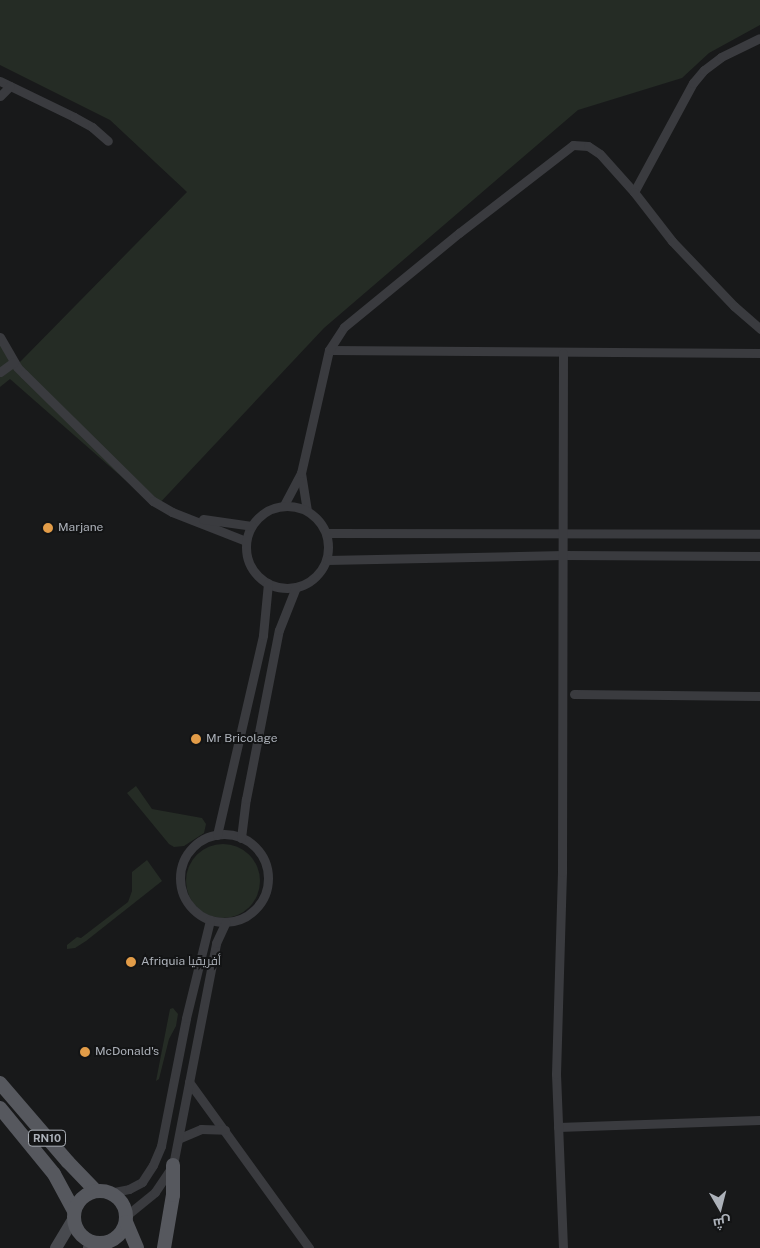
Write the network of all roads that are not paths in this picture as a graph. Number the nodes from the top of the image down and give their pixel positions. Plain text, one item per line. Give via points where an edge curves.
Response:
1 (760, 38) edge
2 (0, 81) edge
3 (10, 86) junction
4 (0, 96) edge
5 (108, 141) dead end
6 (634, 192) junction
7 (760, 328) edge
8 (0, 337) edge
9 (329, 350) junction
10 (563, 353) junction
11 (760, 353) edge
12 (14, 362) junction
13 (1, 371) edge
14 (301, 473) junction
15 (284, 505) junction
16 (307, 510) junction
17 (190, 518) junction
18 (252, 526) junction
19 (563, 532) junction
20 (326, 533) junction
21 (760, 534) edge
22 (246, 541) junction
23 (563, 555) junction
24 (760, 556) edge
25 (327, 560) junction
26 (268, 583) junction
27 (296, 587) junction
28 (574, 694) dead end
29 (760, 696) edge
30 (217, 835) junction
31 (241, 838) junction
32 (210, 920) junction
33 (226, 922) junction
34 (189, 1082) junction
35 (0, 1083) edge
36 (0, 1108) edge
37 (760, 1120) edge
38 (558, 1127) junction
39 (225, 1130) junction
40 (180, 1138) junction
41 (173, 1165) junction
42 (102, 1192) junction
43 (74, 1214) junction
44 (126, 1218) junction
45 (99, 1246) edge
46 (56, 1248) edge
47 (137, 1248) edge
48 (164, 1248) edge
49 (309, 1248) edge
50 (563, 1248) edge

1 - 6 street via 721,57 693,83
2 - 3 street
3 - 4 street
3 - 5 street via 92,127
6 - 7 street via 672,240 734,306
6 - 9 street via 594,150 582,144 573,145 350,321
8 - 12 street
9 - 10 street
9 - 14 street
10 - 11 street
10 - 19 street
12 - 13 street
12 - 17 street via 152,501
14 - 15 street
14 - 16 street
15 - 16 street
15 - 18 street via 273,508
16 - 20 street via 321,522
17 - 18 street
17 - 22 street
18 - 22 street
19 - 20 street
19 - 21 street
19 - 23 street
20 - 25 street via 329,540
22 - 26 street via 249,563
23 - 24 street
23 - 25 street
23 - 38 street
25 - 27 street via 310,582
26 - 27 street
26 - 30 street via 263,636
27 - 31 street via 279,630
28 - 29 street
30 - 31 street
30 - 32 street via 192,848 184,860 179,879 186,902
31 - 33 street via 256,849 266,864 266,890 251,913 239,920
32 - 33 street
32 - 42 street via 186,1018 161,1146 154,1165 142,1182 129,1189
33 - 34 street via 216,943
34 - 39 street
34 - 40 street
35 - 42 main road, RN10 via 68,1162
36 - 43 main road, RN10 via 54,1174
37 - 38 street
38 - 50 street
39 - 40 street via 201,1128
39 - 49 street
40 - 41 street
41 - 44 street via 155,1192
41 - 48 main road via 173,1195
42 - 43 main road via 84,1196
42 - 44 main road, RN10 via 122,1202
43 - 45 main road, RN10 via 78,1232
43 - 46 street
44 - 45 main road, RN10 via 120,1234
44 - 47 main road, RN10

